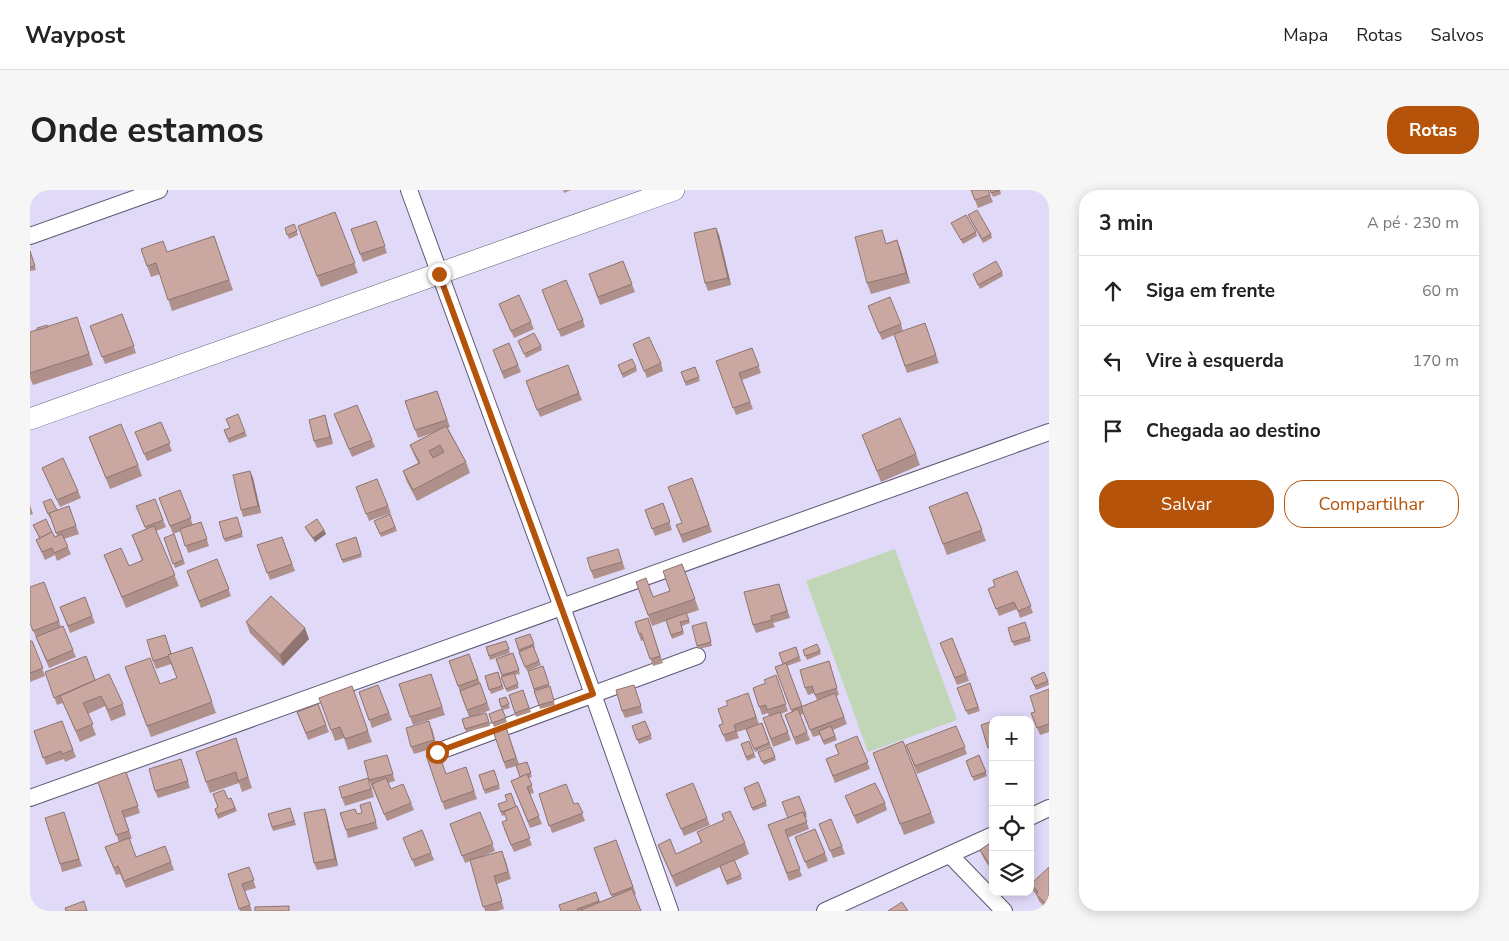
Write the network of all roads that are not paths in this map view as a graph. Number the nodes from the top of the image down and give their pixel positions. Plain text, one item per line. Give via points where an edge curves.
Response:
1 (159, 190) edge
2 (409, 190) edge
3 (674, 190) edge
4 (30, 236) edge
5 (439, 274) junction
6 (30, 419) edge
7 (1049, 432) edge
8 (562, 607) junction
9 (697, 656) dead end
10 (593, 694) junction
11 (437, 752) edge
12 (30, 798) edge
13 (1049, 808) edge
14 (1034, 815) edge
15 (989, 837) edge
16 (950, 855) junction
17 (670, 911) edge
18 (825, 911) edge
19 (1004, 911) edge

1 - 4 street
2 - 5 street
3 - 5 street
5 - 6 street
5 - 8 street
7 - 8 street
8 - 10 street
8 - 12 street
9 - 10 street
10 - 11 street
10 - 17 street
13 - 14 street
15 - 16 street
16 - 18 street
16 - 19 street

